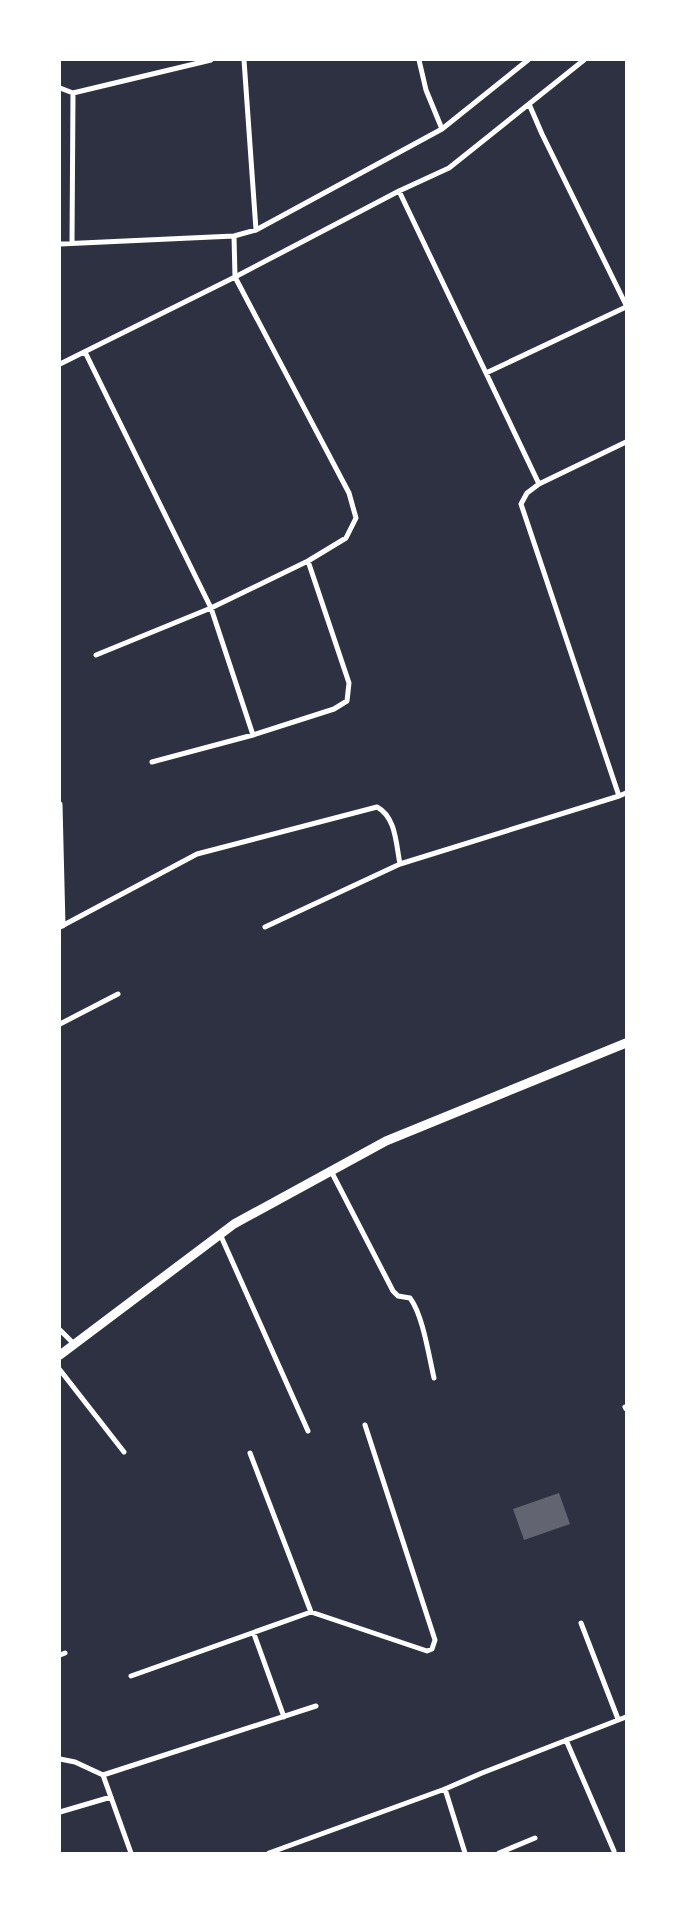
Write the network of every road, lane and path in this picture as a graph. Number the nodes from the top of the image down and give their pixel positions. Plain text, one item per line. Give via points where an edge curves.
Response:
1 (211, 60) edge
2 (244, 60) edge
3 (419, 60) edge
4 (528, 60) edge
5 (584, 60) edge
6 (60, 88) edge
7 (73, 93) junction
8 (529, 104) junction
9 (442, 129) junction
10 (399, 191) junction
11 (256, 230) junction
12 (234, 236) junction
13 (72, 243) junction
14 (60, 244) edge
15 (235, 277) junction
16 (626, 306) edge
17 (85, 352) junction
18 (60, 364) edge
19 (486, 373) junction
20 (626, 442) edge
21 (539, 484) junction
22 (308, 561) junction
23 (211, 608) junction
24 (96, 655) dead end
25 (253, 735) junction
26 (152, 762) dead end
27 (626, 793) edge
28 (619, 796) junction
29 (60, 804) edge
30 (400, 864) junction
31 (62, 926) edge
32 (266, 928) dead end
33 (118, 994) dead end
34 (60, 1024) edge
35 (626, 1043) edge
36 (331, 1171) junction
37 (220, 1233) junction
38 (60, 1330) edge
39 (74, 1344) junction
40 (60, 1355) edge
41 (60, 1370) edge
42 (434, 1378) dead end
43 (365, 1425) dead end
44 (308, 1431) dead end
45 (124, 1452) dead end
46 (250, 1453) dead end
47 (311, 1612) junction
48 (582, 1623) dead end
49 (254, 1634) junction
50 (131, 1676) dead end
51 (316, 1706) dead end
52 (284, 1717) junction
53 (626, 1717) edge
54 (618, 1719) junction
55 (566, 1740) junction
56 (60, 1759) edge
57 (104, 1775) junction
58 (444, 1789) junction
59 (111, 1797) junction
60 (60, 1812) edge
61 (535, 1838) dead end
62 (614, 1851) dead end
63 (131, 1853) edge
64 (269, 1853) edge
65 (465, 1853) edge
66 (499, 1853) edge

1 - 7 street
2 - 11 street
3 - 9 street via 426,90
4 - 9 street
5 - 8 street
6 - 7 street
7 - 13 street
8 - 10 street via 449,168
8 - 16 street
9 - 11 street
10 - 15 street
10 - 19 street
11 - 12 street
12 - 13 street
12 - 15 street
13 - 14 street
15 - 17 street
15 - 22 street via 349,493 356,518 346,538
16 - 19 street
17 - 18 street
17 - 23 street
19 - 21 street
20 - 21 street
21 - 28 street via 527,493 521,504
22 - 23 street
22 - 25 street via 349,684 347,701 334,709
23 - 24 street
23 - 25 street
25 - 26 street
27 - 28 street
28 - 30 street
29 - 31 street
30 - 31 street via 390,820 385,811 377,807 197,854
30 - 32 street
33 - 34 street
35 - 36 street via 386,1141
36 - 37 street
36 - 42 street via 393,1291 414,1303 424,1329
37 - 39 street
37 - 44 street
38 - 39 street
39 - 40 street
41 - 45 street
43 - 47 street via 435,1640 432,1649 427,1651
46 - 47 street
47 - 49 street
48 - 54 street
49 - 50 street
49 - 52 street
51 - 52 street
52 - 57 street
53 - 54 street
54 - 55 street
55 - 58 street
55 - 62 street
56 - 57 street
57 - 59 street
58 - 64 street
58 - 65 street
59 - 60 street
59 - 63 street
61 - 66 street

